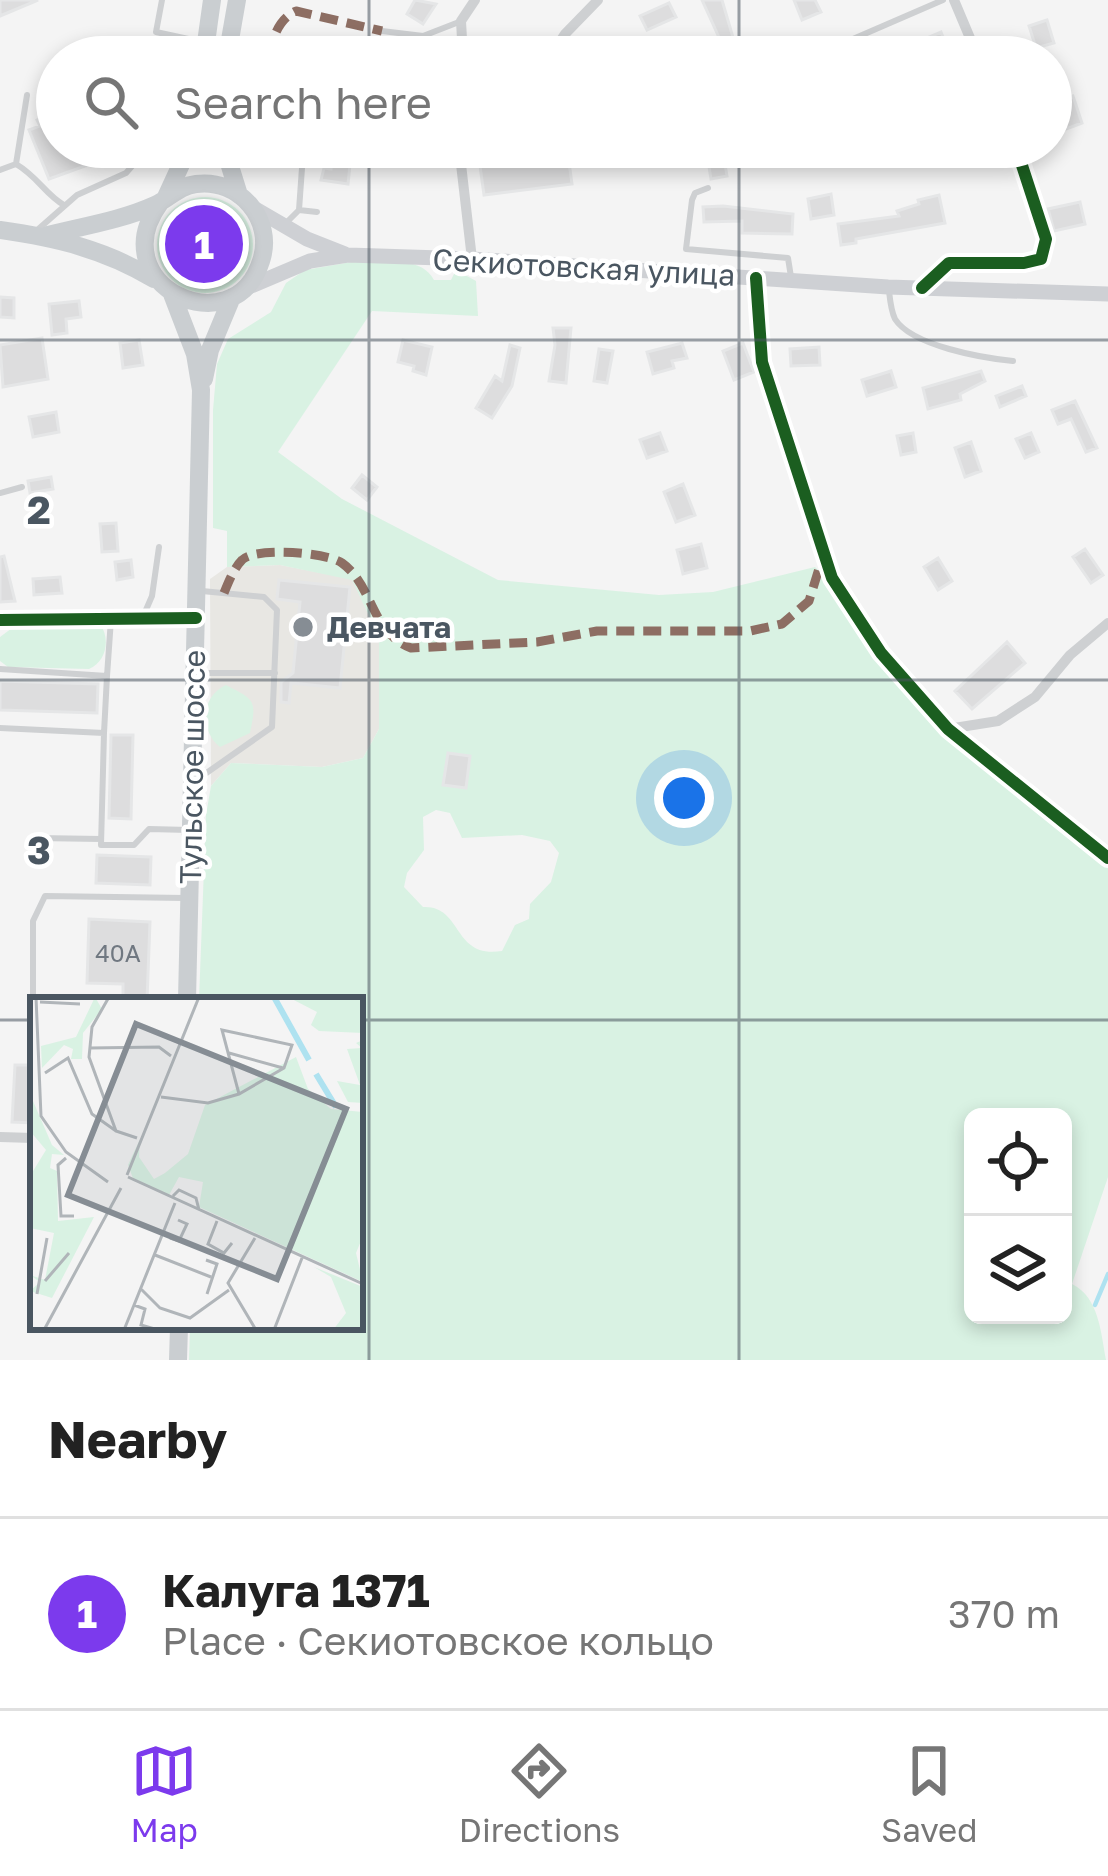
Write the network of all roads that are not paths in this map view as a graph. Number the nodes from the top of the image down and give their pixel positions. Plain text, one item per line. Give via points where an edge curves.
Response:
1 (162, 0) edge
2 (212, 0) edge
3 (237, 0) edge
4 (475, 0) edge
5 (598, 0) edge
6 (943, 0) edge
7 (954, 0) edge
8 (461, 21) junction
9 (382, 31) dead end
10 (175, 36) edge
11 (207, 36) edge
12 (231, 36) edge
13 (462, 36) edge
14 (564, 36) edge
15 (860, 36) edge
16 (969, 36) edge
17 (27, 95) dead end
18 (16, 164) junction
19 (130, 168) edge
20 (179, 168) edge
21 (233, 168) edge
22 (302, 168) dead end
23 (461, 168) edge
24 (1023, 168) edge
25 (0, 170) edge
26 (708, 188) dead end
27 (162, 201) junction
28 (246, 201) junction
29 (66, 206) junction
30 (299, 210) junction
31 (317, 212) dead end
32 (284, 225) junction
33 (0, 230) edge
34 (40, 235) junction
35 (348, 255) junction
36 (472, 259) junction
37 (756, 278) junction
38 (792, 280) junction
39 (165, 287) junction
40 (888, 287) junction
41 (922, 288) junction
42 (238, 293) junction
43 (1108, 294) edge
44 (1013, 362) dead end
45 (201, 390) junction
46 (22, 488) dead end
47 (0, 493) edge
48 (160, 548) dead end
49 (196, 591) junction
50 (196, 618) junction
51 (112, 619) junction
52 (142, 619) junction
53 (0, 620) edge
54 (1108, 623) edge
55 (0, 669) edge
56 (194, 673) junction
57 (275, 673) junction
58 (107, 676) junction
59 (0, 728) edge
60 (948, 729) junction
61 (104, 733) junction
62 (192, 784) junction
63 (190, 830) junction
64 (37, 838) dead end
65 (101, 839) junction
66 (1108, 858) edge
67 (189, 898) junction
68 (33, 997) edge
69 (187, 997) edge
70 (0, 1137) edge
71 (30, 1138) edge
72 (179, 1330) edge
73 (178, 1360) edge

1 - 10 lane via 156,32
2 - 11 main road
3 - 12 main road
4 - 8 street
5 - 14 street
6 - 15 lane
7 - 16 street
8 - 9 lane via 423,36
8 - 13 street
17 - 18 lane
18 - 25 lane
18 - 29 lane
19 - 29 lane
20 - 27 main road
21 - 28 main road
22 - 30 lane
23 - 36 street
24 - 41 street via 1046,238 1041,259 949,263
26 - 38 lane via 692,200 686,249 788,258
27 - 28 main road via 202,184
27 - 34 main road
27 - 39 main road via 145,236 147,260
28 - 32 main road
28 - 42 main road via 265,244 256,273
29 - 34 lane
30 - 31 lane
30 - 32 lane
32 - 35 main road
33 - 34 main road
34 - 39 main road via 115,256
35 - 36 main road, Секиотовская улица
35 - 42 main road via 310,261
36 - 37 main road, Секиотовская улица
37 - 38 main road, Секиотовская улица
37 - 60 street via 762,362 832,578 881,653
38 - 40 main road, Секиотовская улица
39 - 42 main road via 202,303
39 - 45 main road via 195,354
40 - 41 main road, Секиотовская улица
40 - 44 lane via 893,316 907,333
41 - 43 main road, Секиотовская улица
42 - 45 main road
45 - 49 main road, Тульское шоссе
46 - 47 lane
48 - 52 lane
49 - 50 main road, Тульское шоссе
49 - 57 lane via 263,597 278,610
50 - 52 street
50 - 56 main road, Тульское шоссе
51 - 52 street
51 - 53 street
51 - 58 lane
54 - 60 street via 1035,698 998,721
55 - 58 lane
56 - 57 lane
56 - 62 main road, Тульское шоссе
57 - 62 lane via 272,727
58 - 61 lane
59 - 61 lane
60 - 66 street
61 - 65 lane
62 - 63 main road, Тульское шоссе
63 - 65 lane via 148,829 134,845
63 - 67 main road, Тульское шоссе
64 - 65 lane
67 - 68 lane via 45,896 33,921
67 - 69 main road, Тульское шоссе
70 - 71 street
72 - 73 main road

